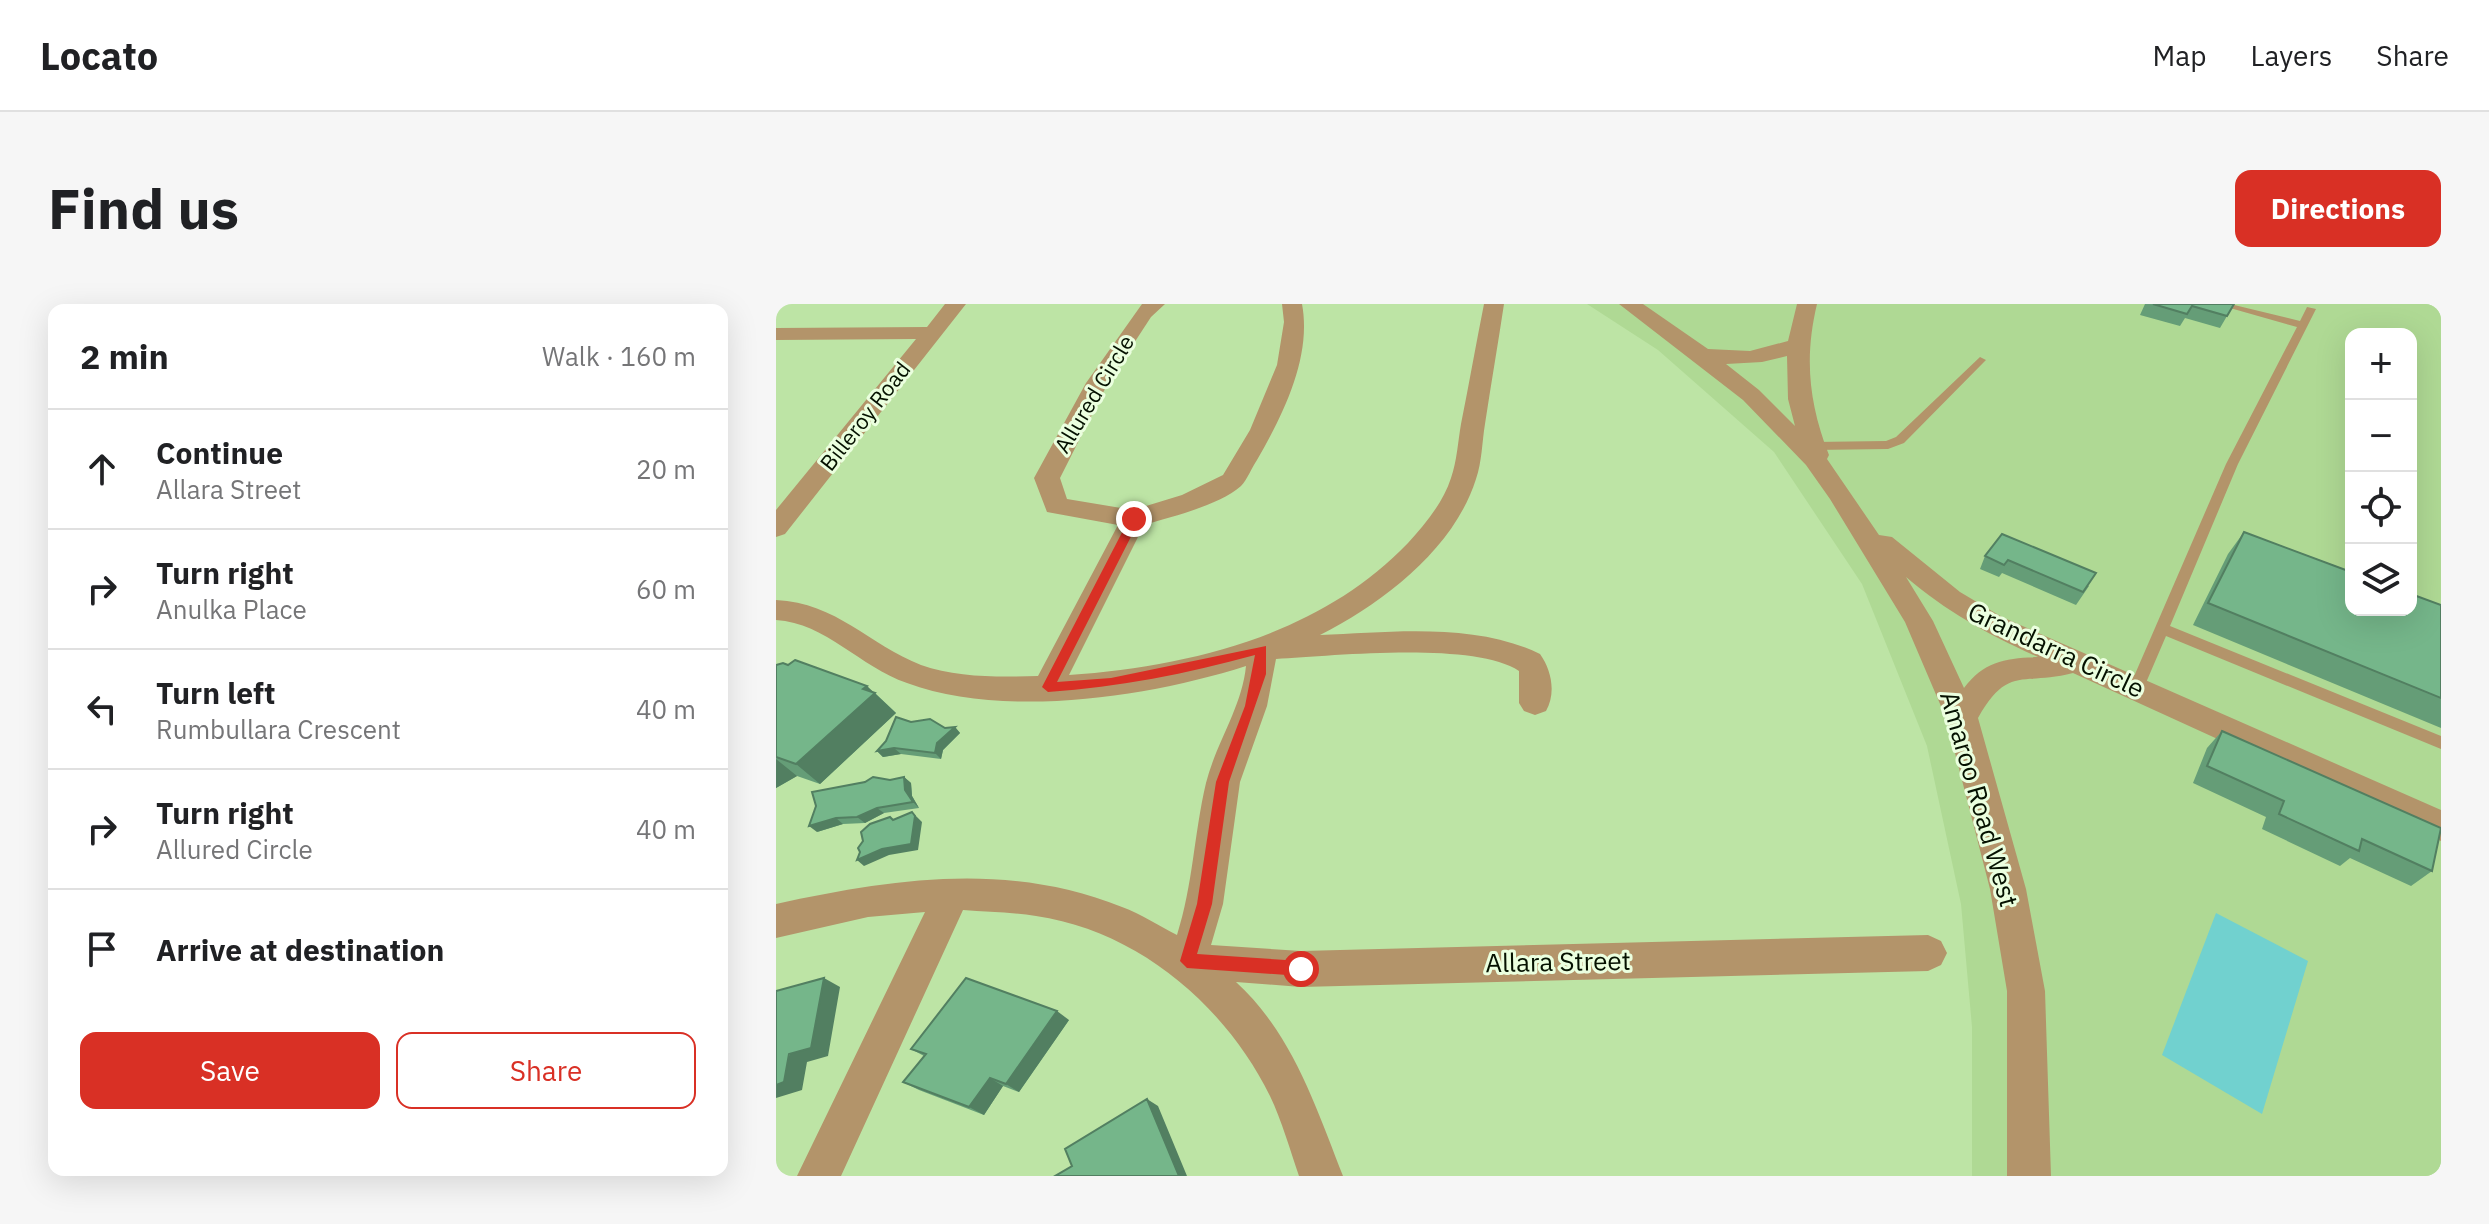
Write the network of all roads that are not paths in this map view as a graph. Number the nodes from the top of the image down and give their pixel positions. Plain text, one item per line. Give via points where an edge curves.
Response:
1 (956, 304) edge
2 (1155, 304) edge
3 (1292, 304) edge
4 (1494, 304) edge
5 (1629, 304) edge
6 (1807, 304) edge
7 (2234, 306) edge
8 (2311, 309) dead end
9 (2303, 325) junction
10 (931, 333) junction
11 (776, 334) edge
12 (1797, 345) junction
13 (1702, 355) junction
14 (1980, 360) dead end
15 (1814, 446) junction
16 (1841, 495) junction
17 (780, 519) edge
18 (1134, 519) junction
19 (776, 610) edge
20 (2163, 629) junction
21 (1262, 649) junction
22 (2073, 662) junction
23 (1048, 687) junction
24 (2137, 688) junction
25 (1535, 703) dead end
26 (1962, 718) junction
27 (2441, 743) edge
28 (2441, 826) edge
29 (953, 893) junction
30 (776, 921) edge
31 (1928, 953) dead end
32 (1187, 961) junction
33 (819, 1176) edge
34 (1321, 1176) edge
35 (2029, 1176) edge

1 - 10 street, Billeroy Road
2 - 18 street, Allured Circle via 1143,313 1097,383 1047,478 1056,506
3 - 18 street, Allured Circle via 1295,322 1288,365 1262,430 1232,480 1191,501
4 - 21 street via 1456,500 1437,527 1375,589
5 - 13 street, Amaroo Road West
6 - 12 street, Grandarra Circle
7 - 9 lane
8 - 9 lane
9 - 20 lane via 2232,464
10 - 11 street
10 - 17 street, Billeroy Road
12 - 13 street via 1743,360
12 - 15 street, Grandarra Circle via 1799,400
13 - 16 street, Amaroo Road West via 1781,424
14 - 15 lane via 1900,440 1888,445
15 - 16 street, Grandarra Circle
16 - 22 street, Grandarra Circle via 1870,531 1950,599
16 - 26 street, Amaroo Road West via 1919,621
18 - 23 street
19 - 23 street via 804,611 880,657 932,680
20 - 24 lane
20 - 27 lane
21 - 23 street via 1164,674
21 - 25 street via 1396,644 1516,652 1536,674
21 - 32 street via 1251,706 1223,782 1205,904
22 - 24 street, Grandarra Circle
22 - 26 street via 1998,672 1981,686
24 - 28 street, Grandarra Circle
26 - 35 street, Amaroo Road West via 2008,889 2026,991
29 - 30 street via 861,901
29 - 32 street via 1070,905 1125,925
29 - 33 street
31 - 32 street, Allara Street via 1301,969
32 - 34 street via 1223,991 1255,1029 1289,1091

